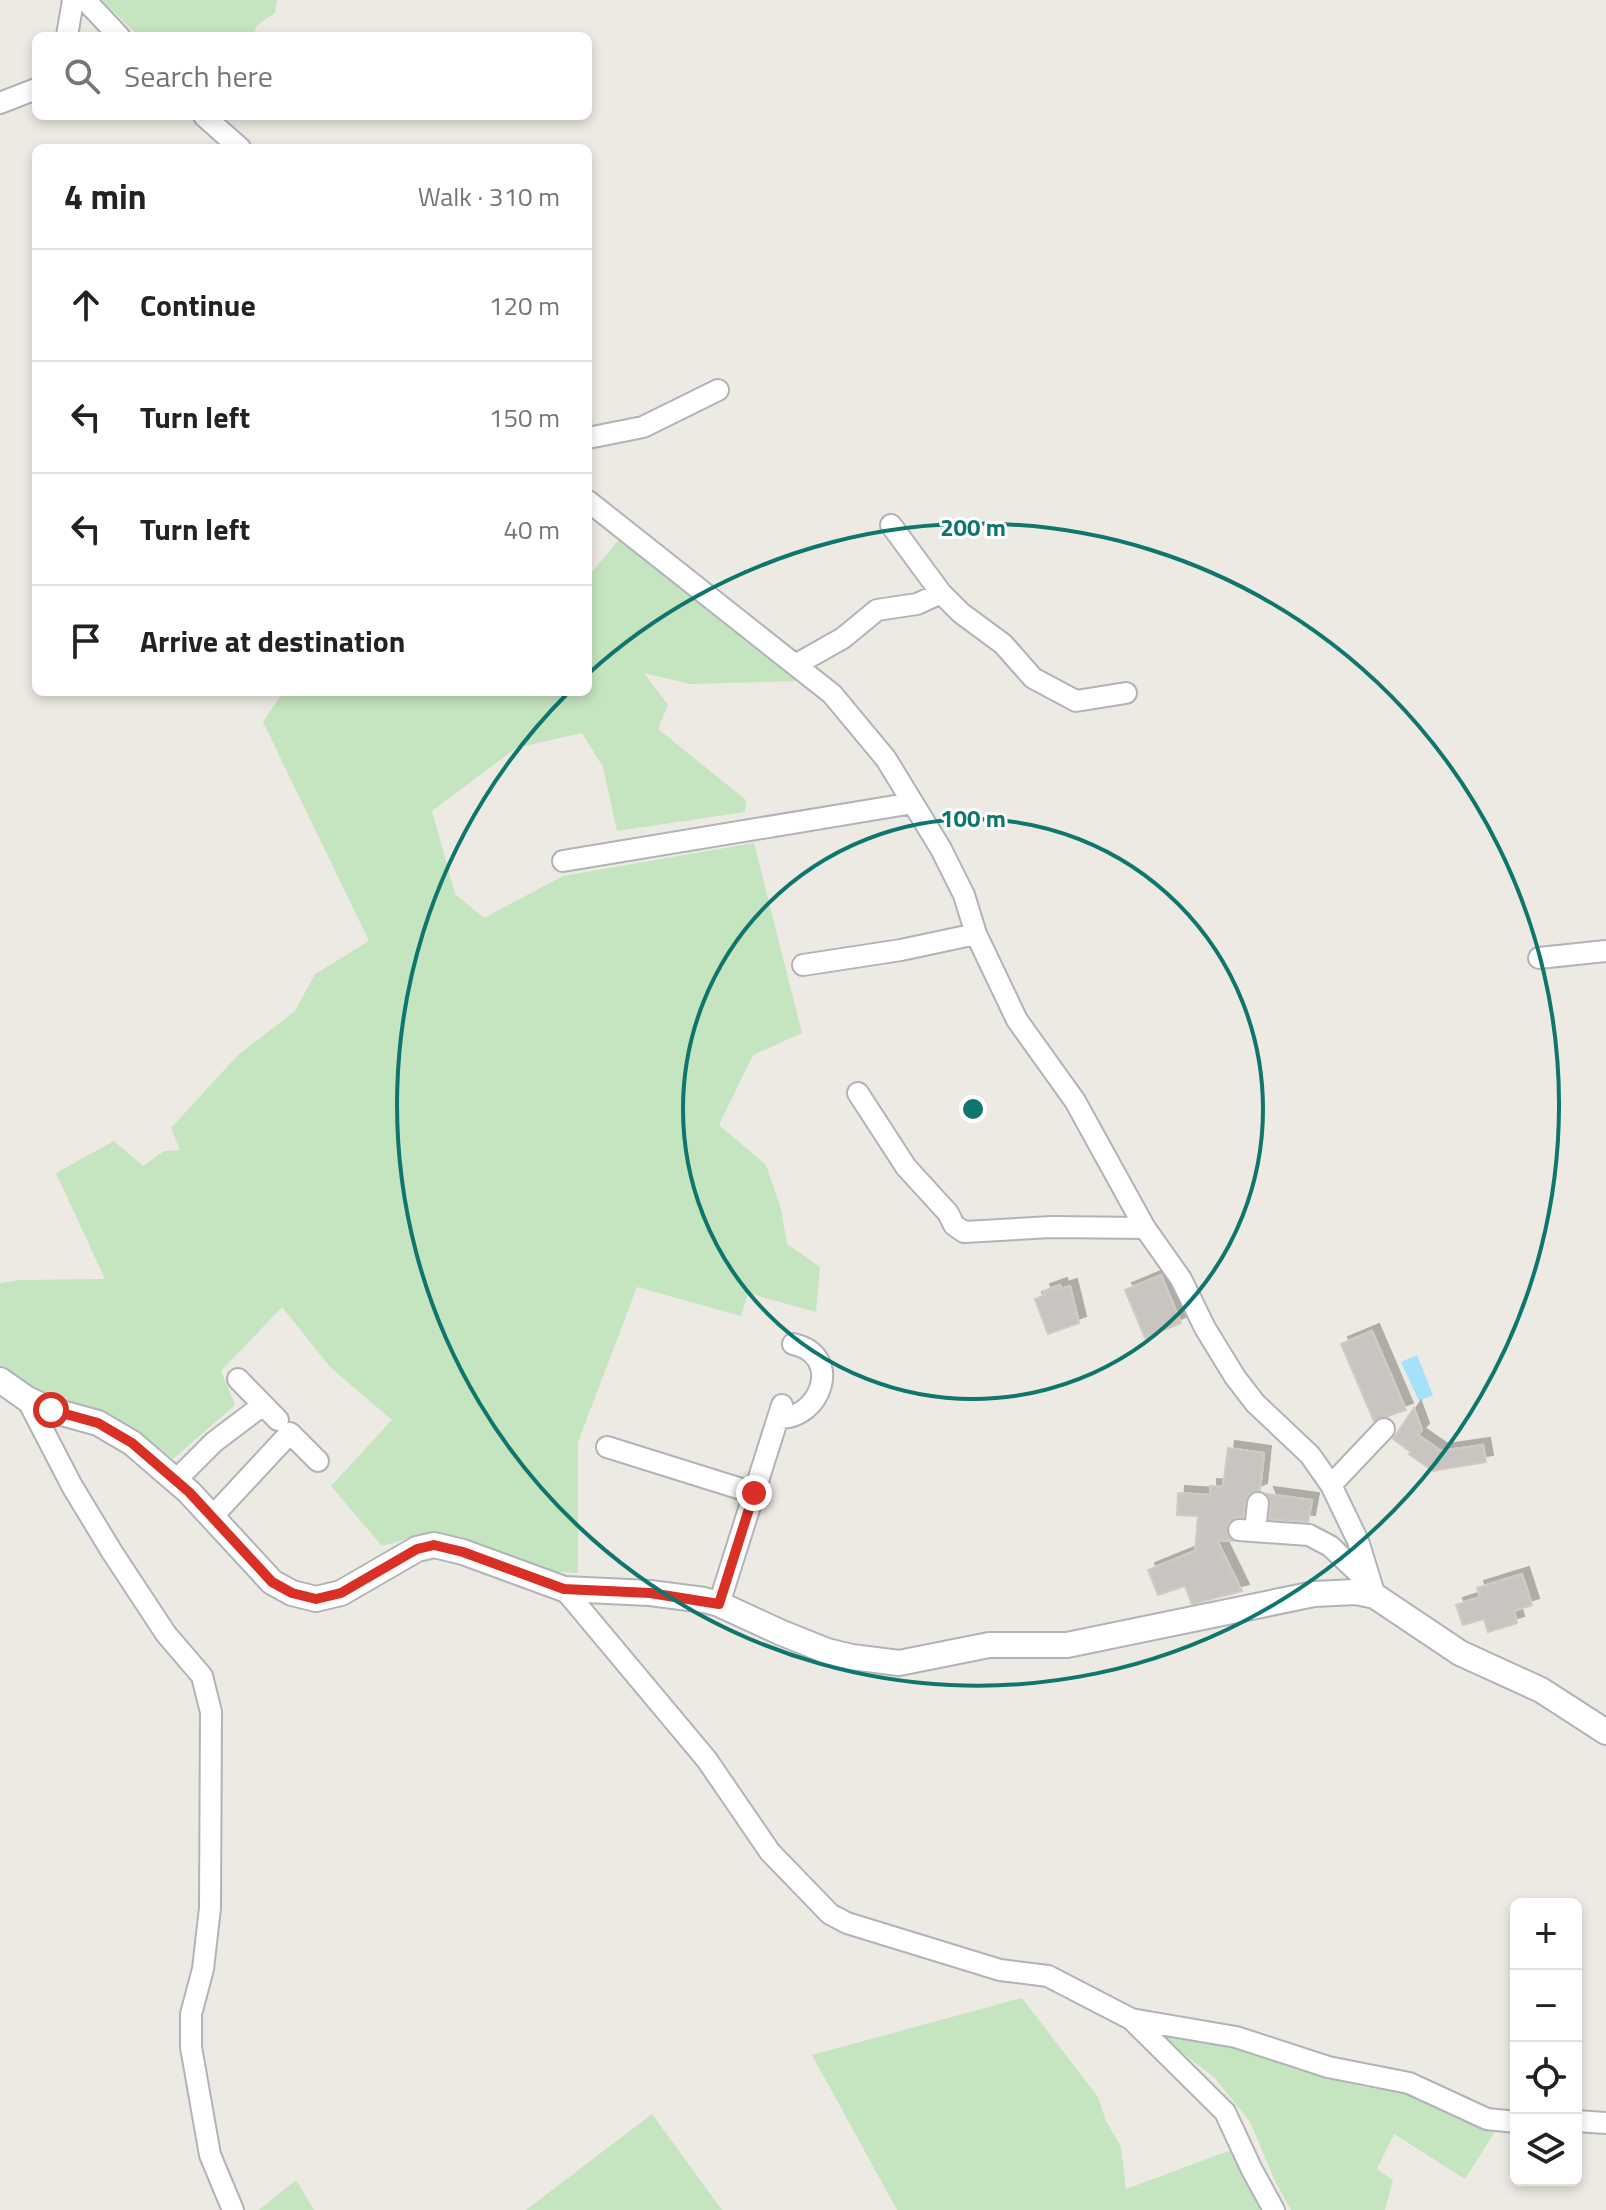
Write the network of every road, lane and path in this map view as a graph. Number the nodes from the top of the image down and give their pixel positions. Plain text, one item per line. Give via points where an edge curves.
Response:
1 (73, 0) edge
2 (85, 0) edge
3 (68, 32) edge
4 (115, 32) edge
5 (32, 91) edge
6 (0, 103) edge
7 (208, 120) edge
8 (236, 144) edge
9 (718, 390) dead end
10 (592, 437) edge
11 (592, 504) edge
12 (891, 525) dead end
13 (941, 593) junction
14 (797, 664) junction
15 (1126, 693) dead end
16 (913, 803) junction
17 (563, 861) dead end
18 (976, 934) junction
19 (1606, 951) edge
20 (1539, 958) dead end
21 (803, 965) dead end
22 (858, 1093) dead end
23 (1145, 1228) junction
24 (793, 1344) dead end
25 (238, 1379) dead end
26 (0, 1380) edge
27 (27, 1399) junction
28 (263, 1405) junction
29 (278, 1420) dead end
30 (1384, 1429) dead end
31 (607, 1447) dead end
32 (318, 1461) dead end
33 (176, 1480) junction
34 (1331, 1485) junction
35 (754, 1493) junction
36 (1258, 1503) dead end
37 (212, 1517) junction
38 (564, 1589) junction
39 (1372, 1590) junction
40 (719, 1604) junction
41 (1606, 1732) edge
42 (1131, 2019) junction
43 (1510, 2121) edge
44 (1582, 2121) edge
45 (1606, 2123) edge
46 (233, 2210) edge
47 (1274, 2210) edge

1 - 3 street
2 - 4 street
5 - 6 street
7 - 8 street
9 - 10 street via 643,427
11 - 14 street
12 - 13 street
13 - 14 street via 917,604 877,610 843,638
13 - 15 street via 1003,644 1033,678 1076,701
14 - 16 street via 855,719
16 - 17 street
16 - 18 street via 964,895
18 - 21 street
18 - 23 street via 1017,1020 1075,1101
19 - 20 street
22 - 23 street via 906,1167 964,1232
23 - 34 street via 1181,1279 1235,1377 1310,1455
24 - 35 street via 806,1346 817,1356 823,1375 809,1407 795,1417 780,1412
25 - 28 street
26 - 27 street
27 - 33 street via 113,1431
27 - 46 street via 112,1552 207,1690 210,1908 191,2014 191,2047 210,2155
28 - 29 street
28 - 33 street
30 - 34 street
31 - 35 street
32 - 37 street via 290,1433
33 - 37 street
34 - 39 street via 1358,1541
35 - 40 street
36 - 39 street via 1247,1530 1309,1535 1330,1546
37 - 38 street via 272,1582 316,1599 341,1593 417,1549 434,1545
38 - 40 street via 650,1593
38 - 42 street via 707,1760 770,1852 830,1914 975,1963 1048,1976
39 - 40 street via 1314,1594 1067,1645 989,1645 899,1663 827,1651
39 - 41 street via 1460,1653 1541,1690
42 - 43 street via 1236,2037 1328,2067 1409,2083 1487,2119
42 - 47 street via 1225,2112
44 - 45 street

